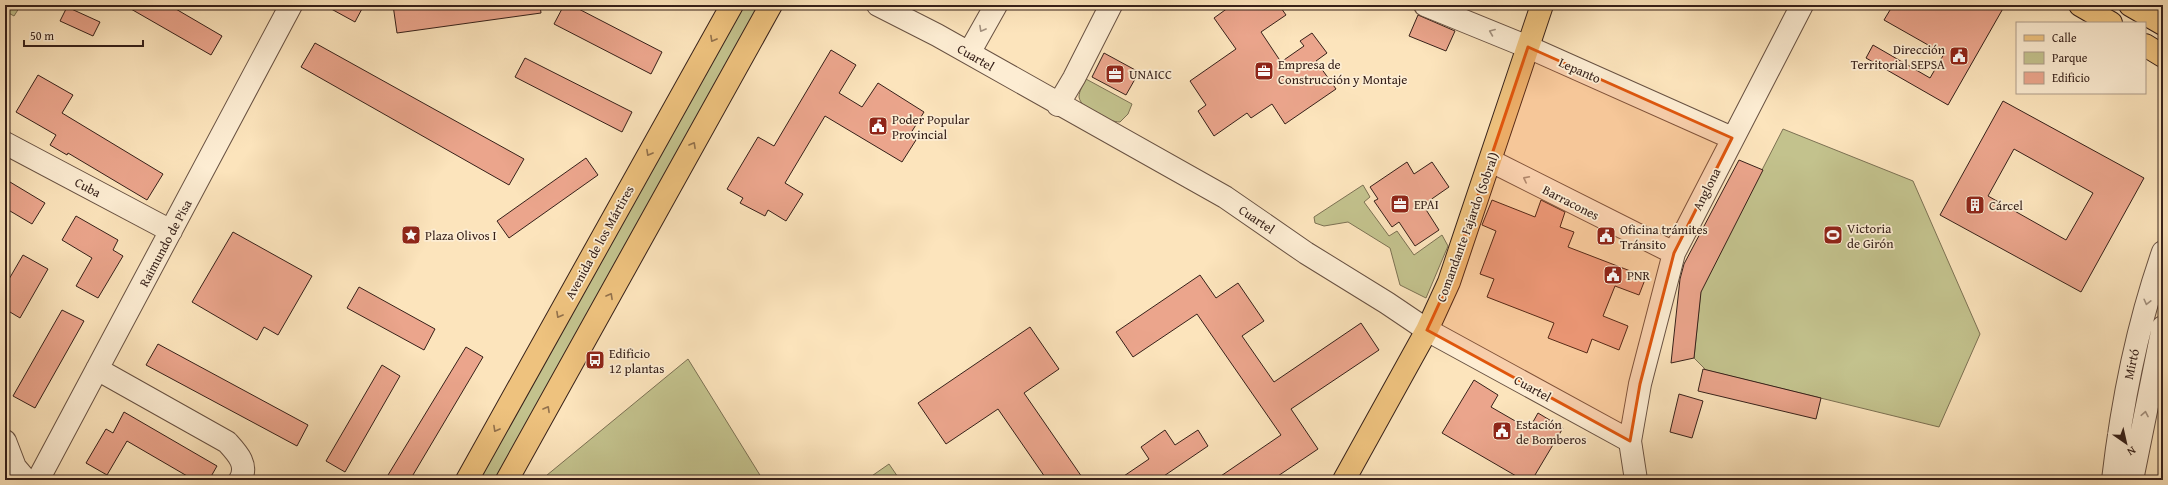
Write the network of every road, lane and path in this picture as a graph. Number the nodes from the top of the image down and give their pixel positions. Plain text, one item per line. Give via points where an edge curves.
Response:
1 (291, 5) edge
2 (732, 5) edge
3 (771, 5) edge
4 (878, 5) edge
5 (996, 5) edge
6 (1111, 5) edge
7 (1425, 5) edge
8 (1542, 5) edge
9 (1802, 5) edge
10 (2080, 5) edge
11 (2130, 5) edge
12 (2109, 22) edge
13 (2163, 24) edge
14 (2146, 46) edge
15 (1528, 47) junction
16 (969, 53) junction
17 (2163, 56) edge
18 (1058, 105) junction
19 (1732, 138) junction
20 (5, 143) edge
21 (1491, 162) junction
22 (171, 231) junction
23 (2163, 252) edge
24 (1674, 253) junction
25 (2163, 327) edge
26 (1426, 330) junction
27 (97, 369) junction
28 (5, 441) edge
29 (1630, 441) junction
30 (26, 480) edge
31 (38, 480) edge
32 (240, 480) edge
33 (467, 480) edge
34 (507, 480) edge
35 (1344, 480) edge
36 (1636, 480) edge
37 (2113, 480) edge
38 (2132, 480) edge

1 - 22 street, Raimundo de Pisa
2 -> 33 main road, Avenida de los Mártires
34 -> 3 main road
4 - 16 street, Cuartel
5 -> 16 street
6 - 18 street
15 -> 7 street, Lepanto
8 - 15 main road, Comandante Fajardo (Sobral)
9 - 19 street, Anglona
10 - 12 main road
11 - 13 main road
14 - 17 main road
15 - 19 street, Lepanto
15 - 21 main road, Comandante Fajardo (Sobral)
16 - 18 street, Cuartel
18 - 26 street, Cuartel via 1225,197 1306,253
19 - 24 street, Anglona
20 - 22 street, Cuba
24 -> 21 street, Barracones
21 - 26 main road, Comandante Fajardo (Sobral) via 1449,282
22 - 27 street, Raimundo de Pisa
23 -> 37 street, Mirtó via 2150,290 2127,381
24 - 29 street, Anglona via 1640,384
38 -> 25 street, Mirtó
26 - 29 street, Cuartel
26 - 35 main road, Comandante Fajardo (Sobral)
27 - 31 street, Raimundo de Pisa
27 - 32 street via 227,442 242,459 243,475
28 - 30 street via 15,467
29 - 36 street, Anglona

